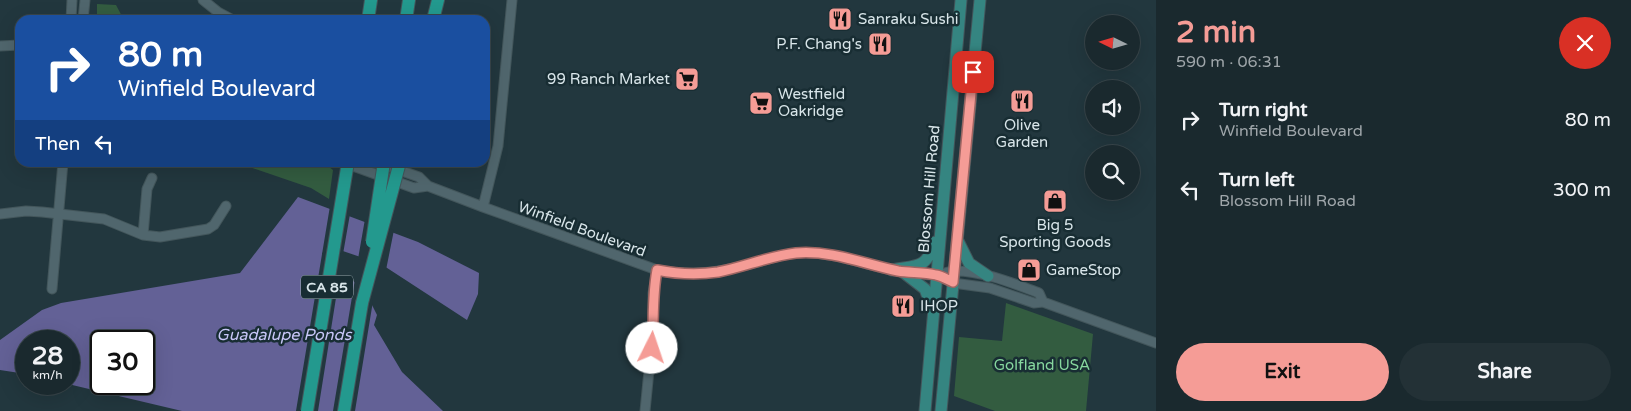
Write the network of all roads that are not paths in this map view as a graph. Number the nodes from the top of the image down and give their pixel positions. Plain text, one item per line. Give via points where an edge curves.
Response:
1 (72, 0) edge
2 (85, 0) edge
3 (203, 0) edge
4 (371, 0) edge
5 (410, 0) edge
6 (438, 0) edge
7 (512, 0) edge
8 (961, 0) edge
9 (980, 0) edge
10 (71, 15) edge
11 (84, 15) edge
12 (224, 15) edge
13 (369, 15) edge
14 (407, 15) edge
15 (434, 15) edge
16 (15, 45) edge
17 (0, 46) edge
18 (63, 167) edge
19 (347, 167) edge
20 (356, 167) edge
21 (383, 167) edge
22 (390, 167) edge
23 (399, 167) edge
24 (152, 178) dead end
25 (428, 186) junction
26 (226, 206) dead end
27 (483, 207) junction
28 (59, 213) junction
29 (0, 214) edge
30 (940, 228) junction
31 (143, 235) junction
32 (958, 240) junction
33 (657, 270) junction
34 (897, 271) junction
35 (936, 275) junction
36 (988, 276) junction
37 (954, 277) junction
38 (52, 289) dead end
39 (1044, 302) junction
40 (362, 304) junction
41 (932, 308) junction
42 (1156, 344) edge
43 (307, 411) edge
44 (344, 411) edge
45 (645, 411) edge
46 (925, 411) edge
47 (941, 411) edge

1 - 10 street
2 - 11 street
3 - 12 street
4 - 13 highway
5 - 14 highway
6 - 15 highway
7 - 27 street via 498,146
8 - 30 main road, Blossom Hill Road
9 - 32 main road
16 - 17 street
18 - 28 street
19 - 43 highway, CA 85, bridge
20 - 25 street, Winfield Boulevard via 414,188
21 - 40 highway, CA 85, bridge
22 - 25 street, Winfield Boulevard via 419,177
23 - 40 highway, bridge
24 - 31 street via 147,189
25 - 27 street, Winfield Boulevard
26 - 31 street via 208,229 160,237
27 - 33 street, Winfield Boulevard
28 - 29 street via 26,211
28 - 31 street via 104,219
28 - 38 street
30 - 34 main road via 926,261
30 - 35 main road, Blossom Hill Road
32 - 36 main road via 969,263
32 - 37 main road
33 - 34 street, Winfield Boulevard via 698,274 718,272 780,256 823,253
33 - 45 street
34 - 35 street, Winfield Boulevard
34 - 41 main road via 925,289
35 - 37 street, Winfield Boulevard
35 - 41 main road, Blossom Hill Road
36 - 37 street, Winfield Boulevard
36 - 39 street, Winfield Boulevard via 1039,293
37 - 39 street, Winfield Boulevard via 1034,303
37 - 47 main road
39 - 42 street, Winfield Boulevard
40 - 44 highway, CA 85
41 - 46 main road, Blossom Hill Road

